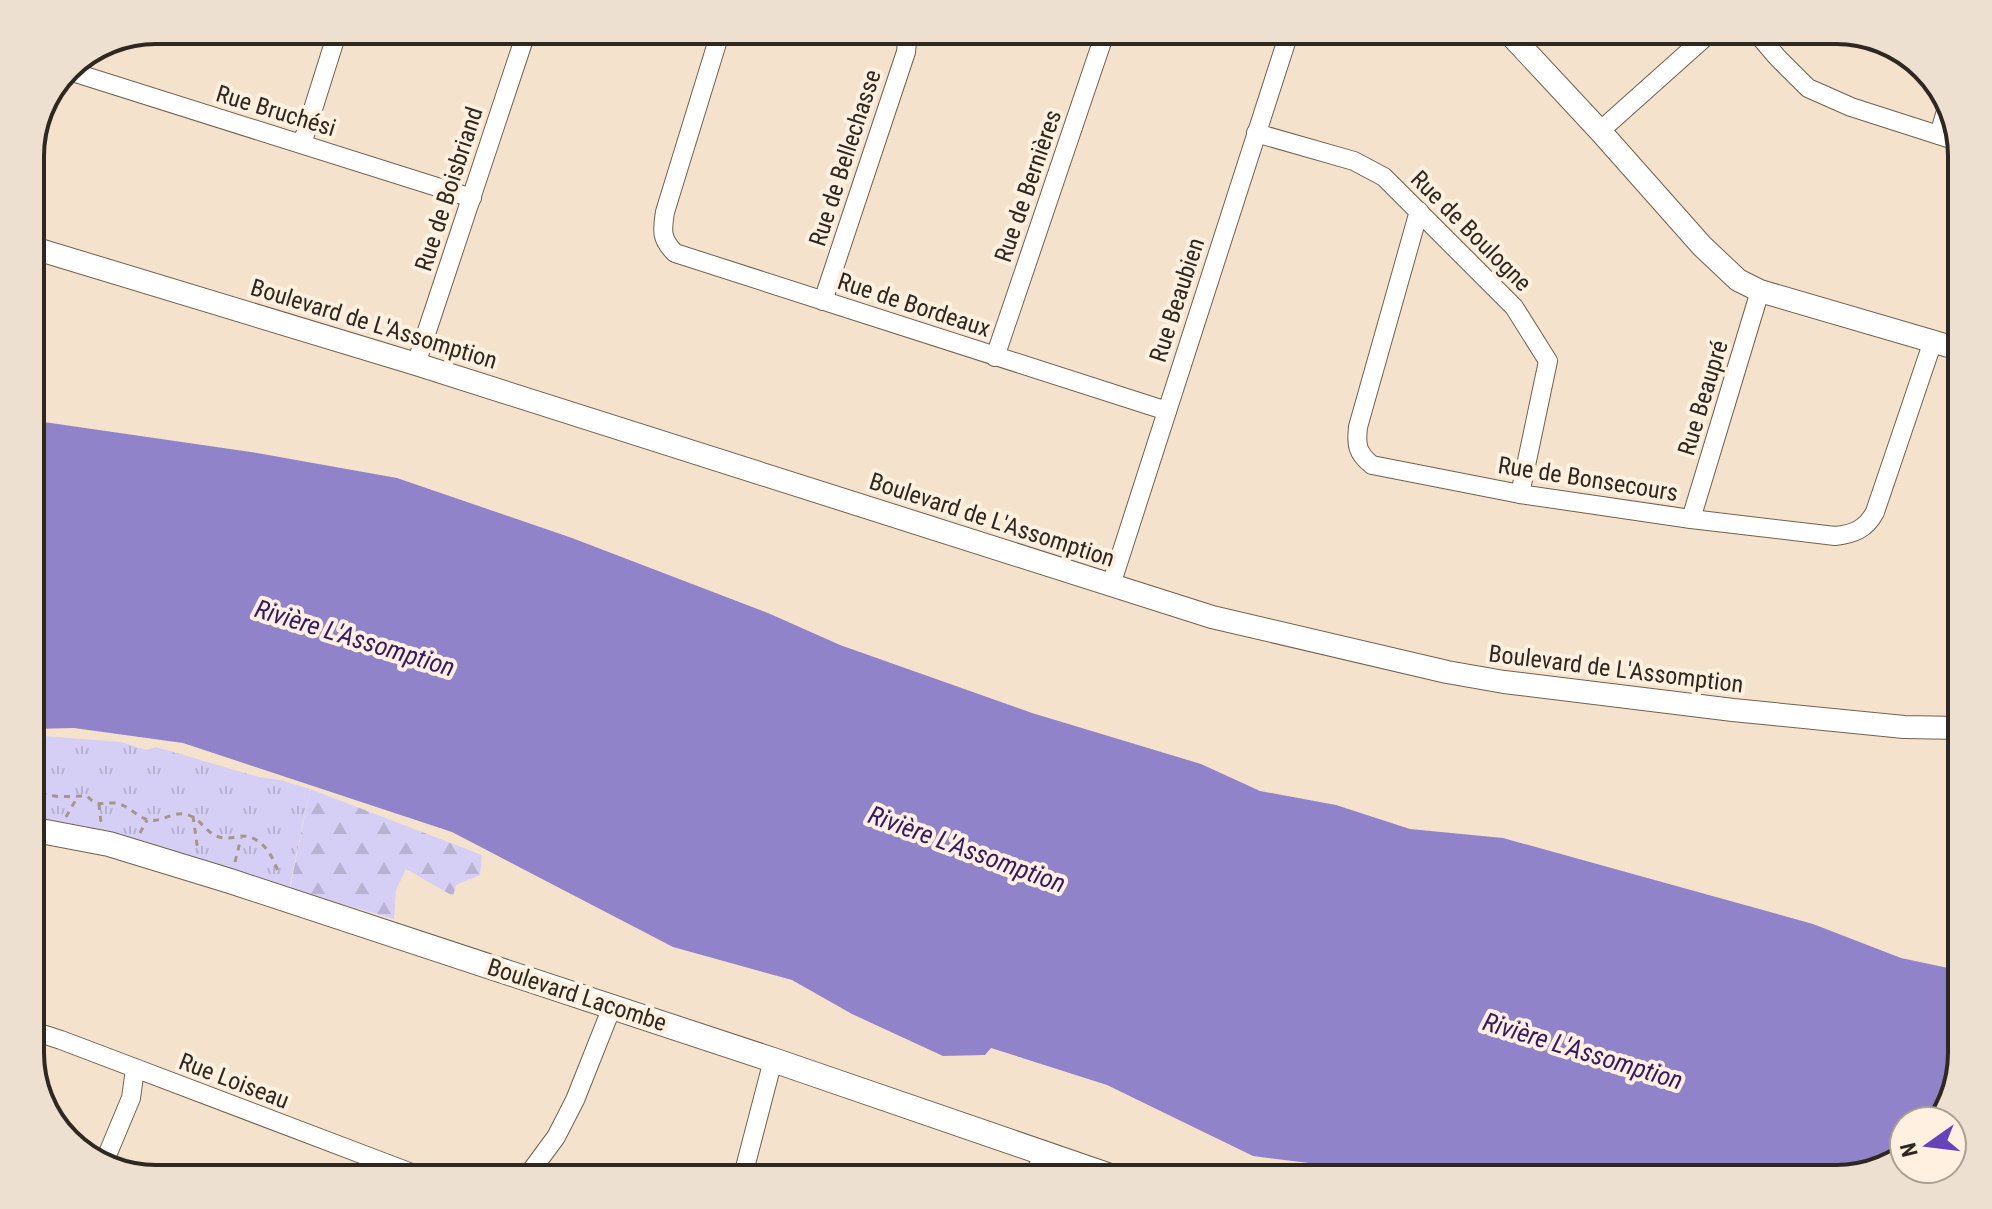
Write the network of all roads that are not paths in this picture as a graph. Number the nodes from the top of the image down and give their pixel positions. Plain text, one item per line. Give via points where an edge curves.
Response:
1 (334, 44) edge
2 (522, 44) edge
3 (717, 44) edge
4 (907, 44) edge
5 (1101, 44) edge
6 (1285, 44) edge
7 (1519, 44) edge
8 (1697, 44) edge
9 (1766, 44) edge
10 (81, 73) edge
11 (1943, 123) edge
12 (1600, 131) junction
13 (1256, 133) junction
14 (1939, 135) junction
15 (1946, 137) edge
16 (302, 144) junction
17 (472, 198) junction
18 (1419, 211) junction
19 (44, 251) edge
20 (1760, 291) junction
21 (823, 301) junction
22 (1933, 341) junction
23 (1948, 346) edge
24 (995, 357) junction
25 (416, 364) junction
26 (1167, 411) junction
27 (1520, 494) junction
28 (1691, 519) junction
29 (1111, 585) junction
30 (1948, 728) edge
31 (44, 832) edge
32 (612, 1007) junction
33 (44, 1035) edge
34 (773, 1060) junction
35 (135, 1069) junction
36 (108, 1154) edge
37 (1044, 1154) junction
38 (390, 1165) edge
39 (535, 1165) edge
40 (746, 1165) edge
41 (1039, 1165) edge
42 (1077, 1165) edge

1 - 16 street
2 - 17 street, Rue de Boisbriand
3 - 21 street, Rue de Bordeaux via 665,212 666,243 675,253
4 - 21 street, Rue de Bellechasse
5 - 24 street, Rue de Bernières
6 - 13 street, Rue Beaubien
7 - 12 street
8 - 12 street
9 - 14 street via 1808,88
10 - 16 street, Rue Bruchési
11 - 14 street
12 - 20 street via 1702,246 1738,280
13 - 18 street, Rue de Boulogne via 1354,161 1384,177
13 - 26 street, Rue Beaubien
14 - 15 street
16 - 17 street, Rue Bruchési
17 - 25 street, Rue de Boisbriand
18 - 27 street, Rue de Boulogne via 1514,307 1548,361
18 - 27 street, Rue de Bonsecours via 1356,441 1372,465
19 - 25 street, Boulevard de L'Assomption
20 - 22 street
20 - 28 street, Rue Beaupré
21 - 24 street, Rue de Bordeaux
22 - 23 street
22 - 28 street, Rue de Bonsecours via 1875,512 1863,528 1835,536
24 - 26 street, Rue de Bordeaux
25 - 29 street, Boulevard de L'Assomption
26 - 29 street, Rue Beaubien
27 - 28 street, Rue de Bonsecours
29 - 30 street, Boulevard de L'Assomption via 1212,617 1504,682 1733,710
31 - 32 main road, Boulevard Lacombe via 109,844 201,872
32 - 34 main road, Boulevard Lacombe
32 - 39 street via 575,1100
33 - 35 street, Rue Loiseau
34 - 37 main road, Boulevard Lacombe
34 - 40 street
35 - 36 street via 131,1098
35 - 38 street, Rue Loiseau
37 - 41 street
37 - 42 main road, Boulevard Lacombe

